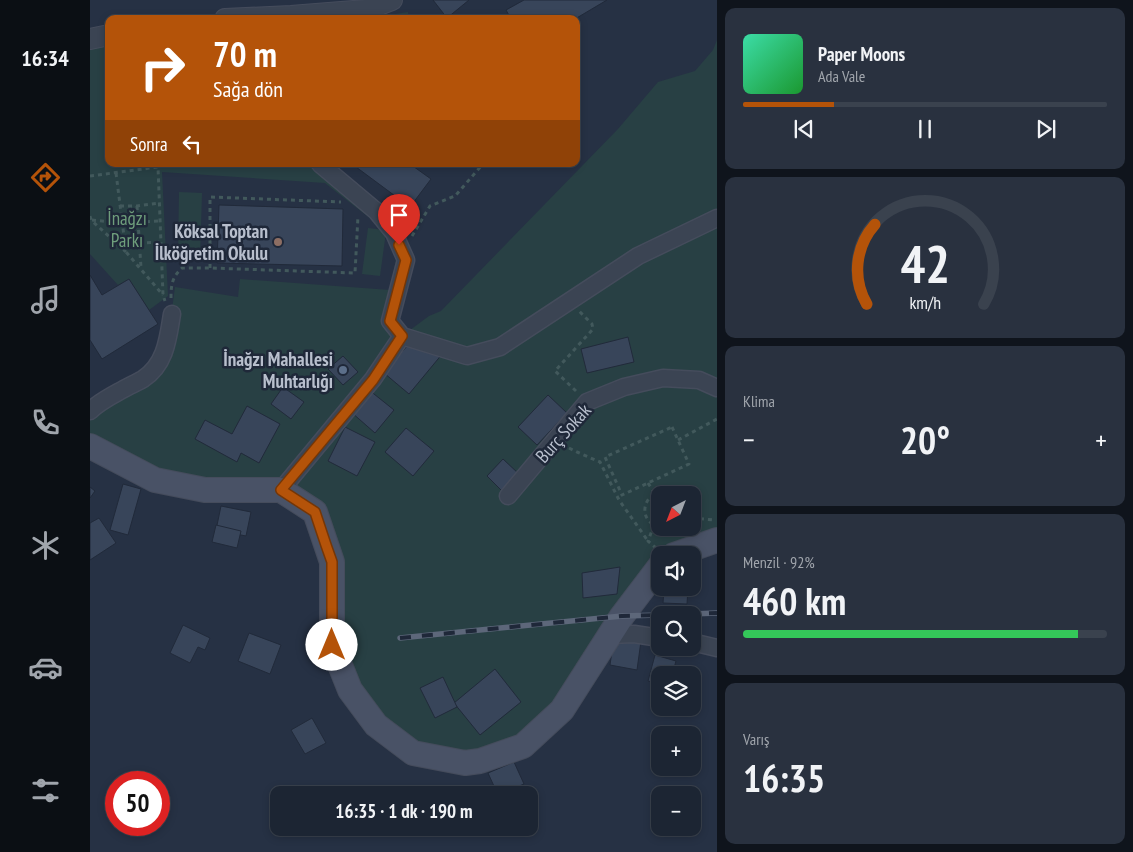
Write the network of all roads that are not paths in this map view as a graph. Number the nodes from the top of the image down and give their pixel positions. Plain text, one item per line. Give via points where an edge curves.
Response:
1 (392, 0) edge
2 (304, 15) edge
3 (105, 36) edge
4 (90, 39) edge
5 (324, 167) edge
6 (717, 218) edge
7 (172, 314) road end
8 (402, 336) junction
9 (717, 388) edge
10 (90, 411) edge
11 (90, 446) edge
12 (281, 490) junction
13 (508, 496) dead end
14 (717, 540) edge
15 (698, 546) edge
16 (651, 576) edge
17 (616, 626) junction
18 (651, 637) edge
19 (701, 644) edge
20 (717, 648) edge

1 - 2 street via 366,10
3 - 4 street
5 - 8 street via 376,210 394,233 406,260 390,321
6 - 8 street via 638,256 500,347 467,356
7 - 10 street via 163,356 154,368 144,378
8 - 12 street via 373,380
9 - 13 street, Burç Sokak via 699,380 663,378 624,387 587,402
11 - 12 main road via 155,480 205,490
12 - 17 main road via 315,512 332,562 332,645 350,690 376,726 412,753 465,763 523,746 562,710
14 - 15 main road
16 - 17 main road
17 - 18 street
19 - 20 street

